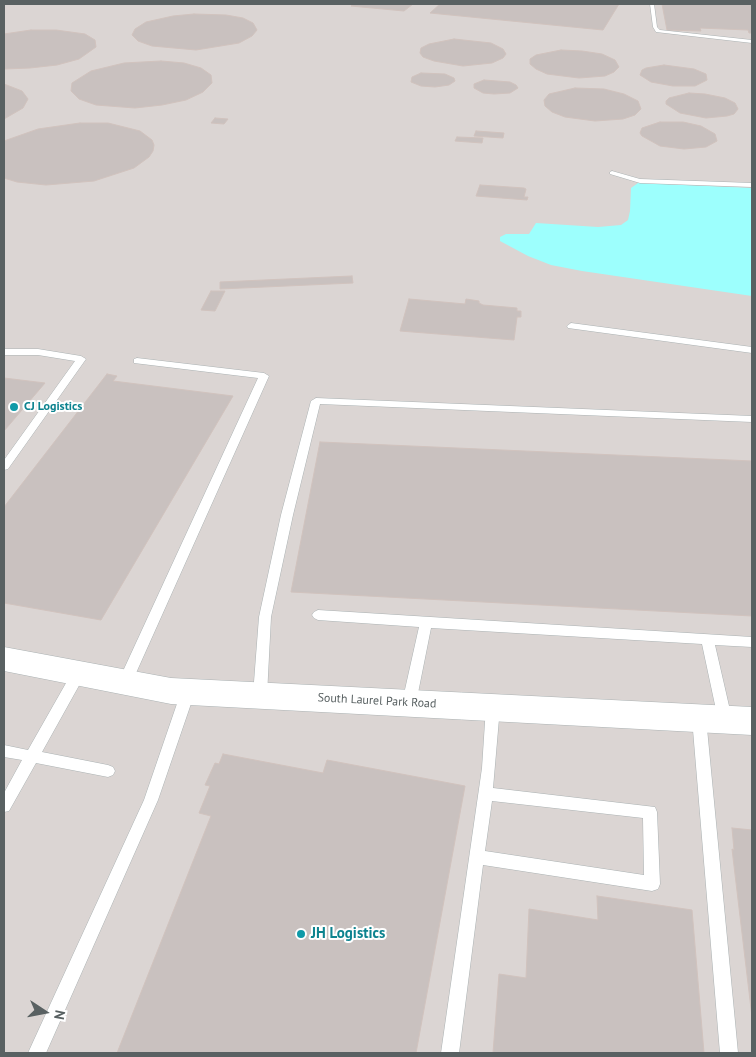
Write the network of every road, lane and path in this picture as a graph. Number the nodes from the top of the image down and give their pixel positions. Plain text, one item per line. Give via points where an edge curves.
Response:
1 (652, 4) edge
2 (752, 42) edge
3 (612, 173) dead end
4 (752, 185) edge
5 (570, 326) dead end
6 (752, 350) edge
7 (4, 352) edge
8 (137, 361) dead end
9 (752, 419) edge
10 (4, 467) edge
11 (318, 615) dead end
12 (426, 623) junction
13 (708, 640) junction
14 (752, 642) edge
15 (4, 659) edge
16 (79, 674) junction
17 (125, 682) junction
18 (188, 692) junction
19 (260, 695) junction
20 (409, 703) junction
21 (493, 708) junction
22 (725, 720) edge
23 (4, 751) edge
24 (32, 756) junction
25 (108, 771) dead end
26 (486, 794) junction
27 (4, 806) edge
28 (476, 857) junction
29 (37, 1053) edge
30 (450, 1053) edge
31 (729, 1053) edge

1 - 2 lane via 658,31
3 - 4 lane via 640,181
5 - 6 lane
7 - 10 lane via 38,352 81,359
8 - 17 lane via 264,376
9 - 19 lane via 316,401 265,617
11 - 12 lane
12 - 13 lane
12 - 20 lane
13 - 14 lane
13 - 22 lane
15 - 16 street, South Laurel Park Road
16 - 17 street, South Laurel Park Road
16 - 24 lane
17 - 18 street, South Laurel Park Road
18 - 19 street, South Laurel Park Road
18 - 29 lane via 152,800
19 - 20 street, South Laurel Park Road
20 - 21 street, South Laurel Park Road
21 - 22 street, South Laurel Park Road
21 - 26 lane
22 - 31 lane
23 - 24 lane
24 - 25 lane
24 - 27 lane
26 - 28 lane
26 - 28 lane via 650,812 652,884
28 - 30 lane

